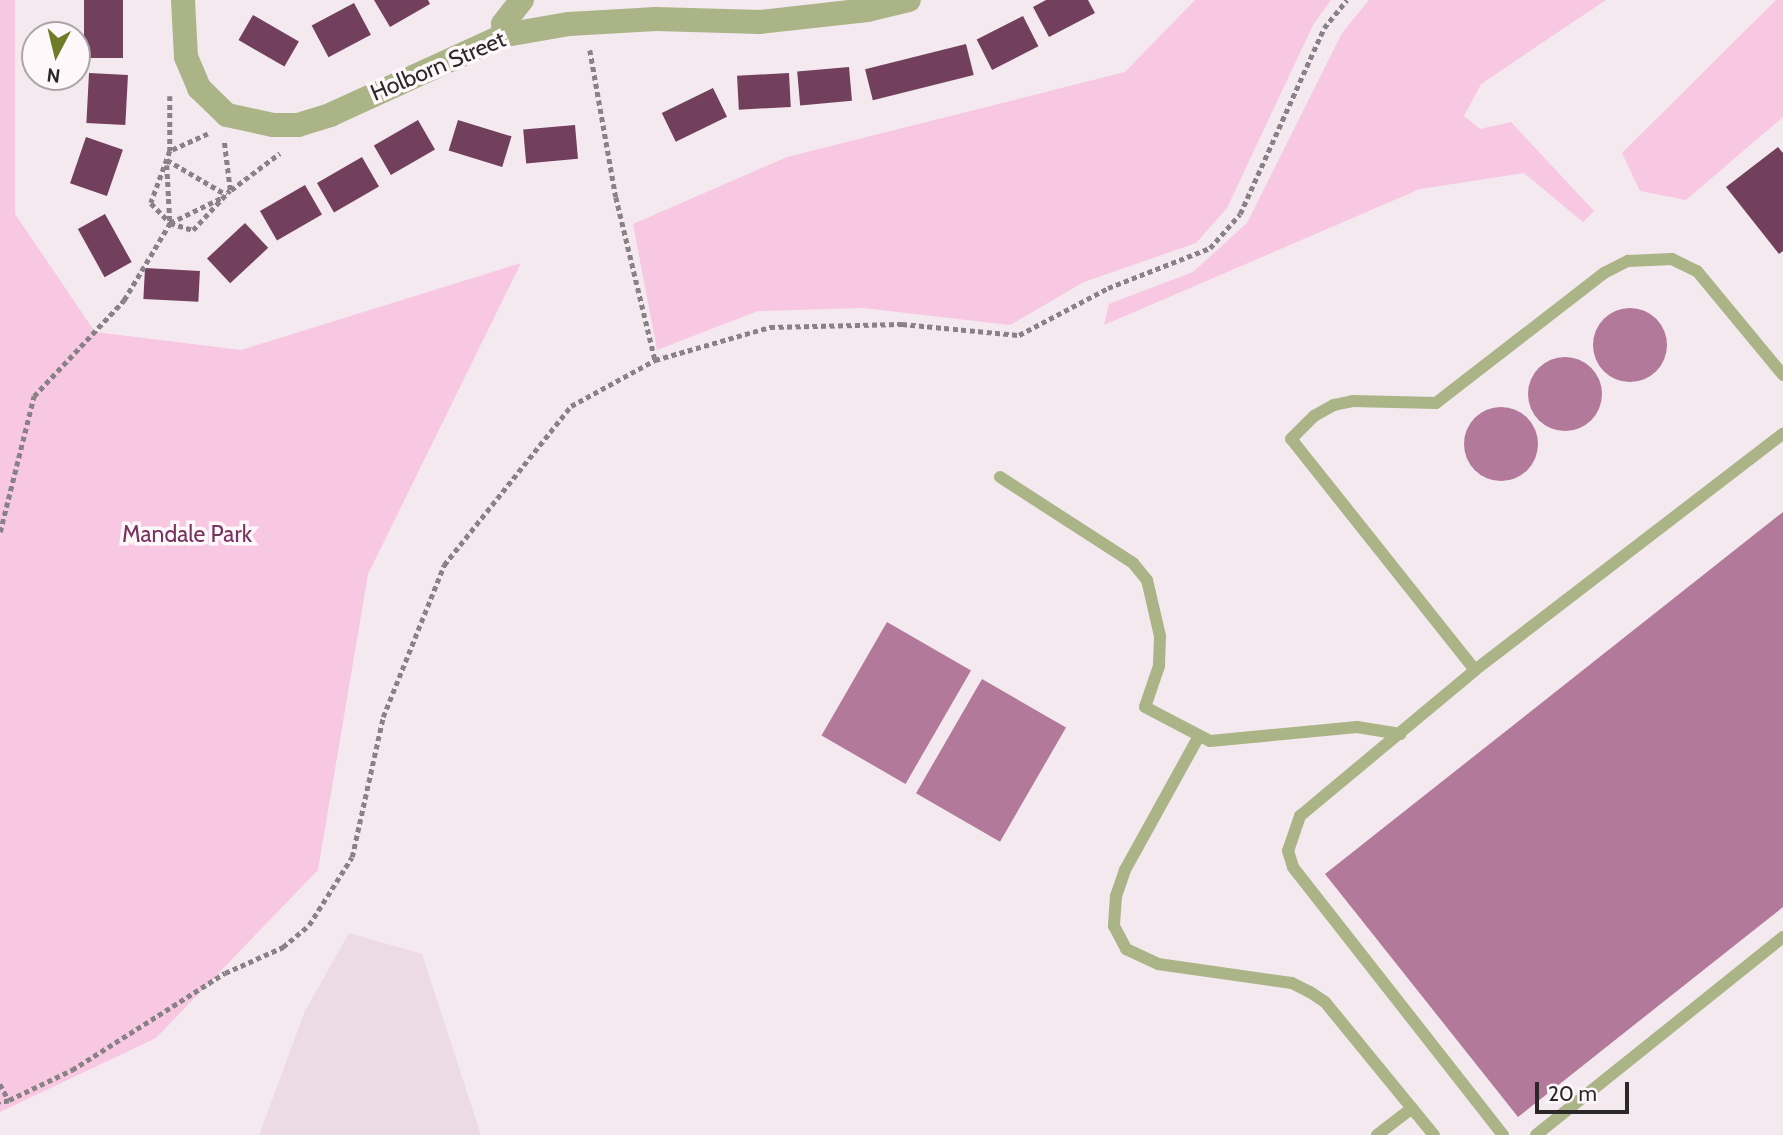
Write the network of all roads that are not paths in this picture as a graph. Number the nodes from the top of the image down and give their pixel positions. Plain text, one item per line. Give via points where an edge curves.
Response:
1 (183, 0) edge
2 (522, 0) edge
3 (909, 0) edge
4 (651, 9) edge
5 (505, 35) junction
6 (1783, 375) edge
7 (1783, 434) edge
8 (1000, 477) dead end
9 (1475, 670) junction
10 (1400, 734) junction
11 (1199, 736) junction
12 (1783, 937) edge
13 (1412, 1108) junction
14 (1377, 1135) edge
15 (1434, 1135) edge
16 (1503, 1135) edge
17 (1536, 1135) edge

1 - 5 street, Holborn Street via 186,57 199,88 225,121 251,124 298,125
2 - 5 street via 503,24
3 - 4 street, Holborn Street via 867,10 760,22
4 - 5 street, Holborn Street
6 - 9 lane via 1697,271 1672,259 1650,258 1628,261 1604,273 1436,403 1353,401 1314,416 1291,439
7 - 9 lane
8 - 11 lane via 1133,563 1147,580 1160,636 1159,666 1145,707
9 - 10 lane
10 - 11 lane via 1357,727 1210,741
10 - 16 lane via 1300,816 1288,850 1305,883
11 - 13 lane via 1120,883 1114,926 1126,949 1158,964 1292,983 1310,992 1325,1002
12 - 17 lane
13 - 14 lane
13 - 15 lane

